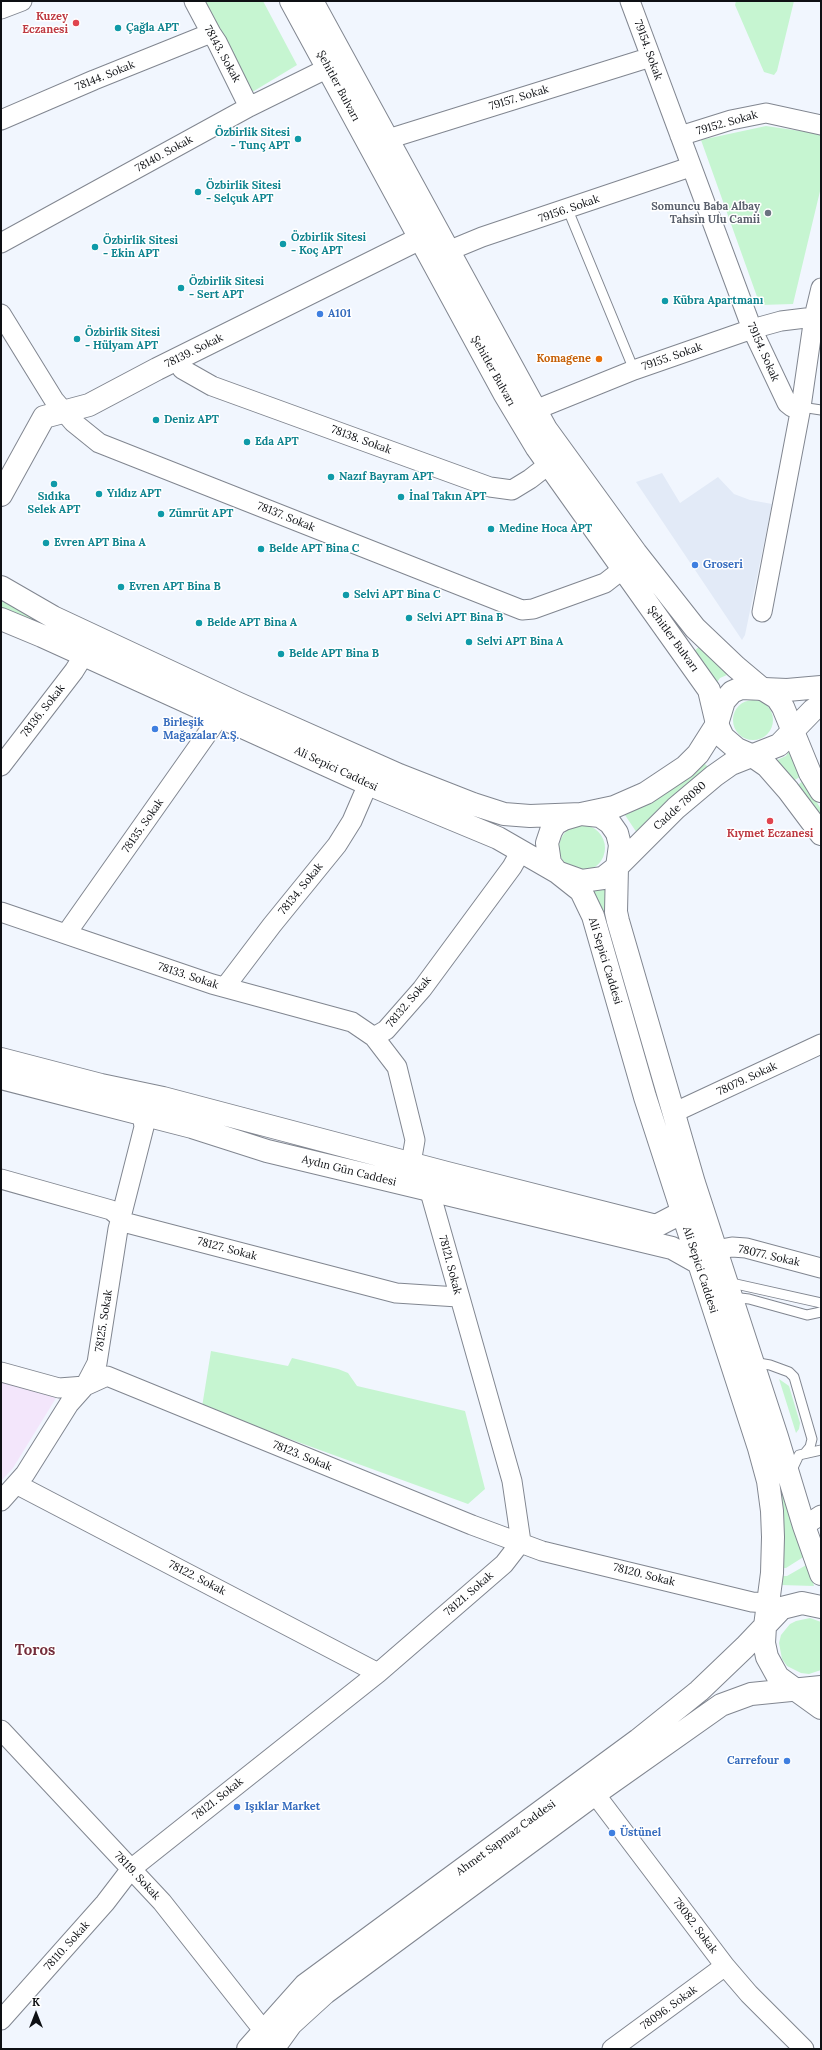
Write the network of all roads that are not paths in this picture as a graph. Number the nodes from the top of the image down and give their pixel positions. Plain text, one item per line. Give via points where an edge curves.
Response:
1 (22, 1) edge
2 (194, 1) edge
3 (291, 1) edge
4 (312, 1) edge
5 (630, 1) edge
6 (1, 9) edge
7 (211, 33) junction
8 (651, 57) junction
9 (328, 68) junction
10 (250, 107) junction
11 (1, 120) edge
12 (821, 125) edge
13 (680, 136) junction
14 (388, 139) junction
15 (690, 167) junction
16 (568, 210) junction
17 (421, 238) junction
18 (1, 243) edge
19 (448, 251) junction
20 (821, 288) edge
21 (1, 314) edge
22 (814, 317) junction
23 (752, 329) junction
24 (178, 360) junction
25 (634, 370) junction
26 (801, 407) junction
27 (535, 410) junction
28 (821, 410) edge
29 (64, 411) junction
30 (548, 466) junction
31 (1, 495) edge
32 (623, 569) junction
33 (1, 587) edge
34 (762, 612) dead end
35 (1, 619) edge
36 (84, 655) junction
37 (821, 687) edge
38 (761, 688) junction
39 (821, 705) edge
40 (219, 717) junction
41 (717, 724) junction
42 (792, 730) junction
43 (751, 755) junction
44 (1, 766) edge
45 (368, 784) junction
46 (821, 791) edge
47 (580, 814) junction
48 (821, 834) edge
49 (521, 851) junction
50 (618, 867) junction
51 (557, 872) junction
52 (1, 912) edge
53 (66, 934) junction
54 (225, 987) junction
55 (374, 1037) junction
56 (821, 1044) edge
57 (1, 1059) edge
58 (1, 1078) edge
59 (167, 1106) junction
60 (142, 1113) junction
61 (674, 1113) junction
62 (410, 1163) junction
63 (1, 1179) edge
64 (430, 1192) junction
65 (681, 1213) junction
66 (121, 1218) junction
67 (716, 1250) junction
68 (697, 1262) junction
69 (821, 1268) edge
70 (729, 1289) junction
71 (458, 1297) junction
72 (821, 1303) edge
73 (821, 1312) edge
74 (753, 1362) junction
75 (1, 1372) edge
76 (85, 1386) junction
77 (821, 1450) edge
78 (805, 1453) junction
79 (789, 1475) junction
80 (16, 1484) junction
81 (1, 1501) edge
82 (812, 1521) edge
83 (521, 1542) junction
84 (821, 1574) edge
85 (768, 1603) junction
86 (821, 1607) edge
87 (765, 1626) junction
88 (378, 1672) junction
89 (821, 1687) edge
90 (795, 1689) junction
91 (821, 1708) edge
92 (3, 1738) edge
93 (595, 1794) junction
94 (130, 1869) junction
95 (725, 1966) junction
96 (1, 2020) edge
97 (268, 2040) edge
98 (248, 2049) edge
99 (612, 2049) edge
100 (804, 2049) edge

1 - 6 street
2 - 7 street, 78143. Sokak
3 - 9 main road, Şehitler Bulvarı
4 - 14 main road, Şehitler Bulvarı
5 - 8 street, 79154. Sokak
7 - 10 street, 78143. Sokak
7 - 11 street, 78144. Sokak
8 - 13 street, 79154. Sokak
8 - 14 street, 79157. Sokak
9 - 10 street, 78140. Sokak
9 - 17 main road, Şehitler Bulvarı
10 - 18 street, 78140. Sokak
12 - 13 street, 79152. Sokak via 766,113 732,120
13 - 15 street, 79154. Sokak
14 - 19 main road, Şehitler Bulvarı
15 - 16 street, 79156. Sokak
15 - 23 street, 79154. Sokak
16 - 19 street, 79156. Sokak via 482,237
16 - 25 lane
17 - 24 main road, 78139. Sokak
17 - 30 main road, Şehitler Bulvarı via 504,392
19 - 27 main road, Şehitler Bulvarı
20 - 22 street
21 - 29 street, 78137. Sokak via 54,400
22 - 23 street, 79155. Sokak via 781,321
22 - 26 street
23 - 25 street, 79155. Sokak
23 - 26 street, 79154. Sokak via 787,403 792,407
24 - 29 main road, 78139. Sokak via 89,405
24 - 30 street, 78138. Sokak via 182,369 212,386 490,487 512,490
25 - 27 street, 79155. Sokak
26 - 28 lane
26 - 34 street
27 - 38 main road, Şehitler Bulvarı via 562,452 679,608 706,640
29 - 31 main road, 78139. Sokak via 44,417
29 - 32 street, 78137. Sokak via 73,422 99,443 522,610 533,609 605,583
30 - 32 main road, Şehitler Bulvarı
32 - 41 main road, Şehitler Bulvarı via 709,690
33 - 47 main road, Ali Sepici Caddesi via 53,617 399,775 504,814
35 - 36 main road, Ali Sepici Caddesi
36 - 40 main road, Ali Sepici Caddesi
36 - 44 street, 78136. Sokak
37 - 38 main road via 788,690
38 - 41 main road via 741,688 732,692 724,701
38 - 42 main road via 777,698
39 - 42 main road
40 - 45 main road, Ali Sepici Caddesi
40 - 53 street, 78135. Sokak
41 - 43 main road via 729,744
41 - 47 main road via 698,754 660,785 614,807
42 - 43 main road via 778,745
42 - 46 main road
43 - 48 main road via 767,766
43 - 50 main road, Cadde 78080 via 731,764 714,776 676,808
45 - 49 main road, Ali Sepici Caddesi via 498,838
45 - 54 street, 78134. Sokak via 352,821 337,845 272,924
47 - 50 main road via 600,816 610,823 617,833 620,845
47 - 51 main road via 555,824 551,831 547,843 548,854
49 - 51 main road, Ali Sepici Caddesi
49 - 55 street, 78132. Sokak via 512,867 422,988 386,1030
50 - 51 main road via 603,878 582,881
50 - 61 main road, Ali Sepici Caddesi via 618,921
51 - 65 main road, Ali Sepici Caddesi via 580,891 593,916
52 - 53 street, 78133. Sokak
53 - 54 street, 78133. Sokak
54 - 55 street, 78133. Sokak via 352,1022
55 - 62 street via 397,1067 415,1140
56 - 61 street, 78079. Sokak
57 - 59 main road, Aydın Gün Caddesi via 101,1085
58 - 60 main road, Aydın Gün Caddesi
59 - 60 main road, Aydın Gün Caddesi
59 - 62 main road, Aydın Gün Caddesi
59 - 64 main road, Aydın Gün Caddesi via 192,1127 267,1151
60 - 66 street, 78125. Sokak via 144,1127
61 - 67 main road, Ali Sepici Caddesi
62 - 65 main road, Aydın Gün Caddesi via 656,1226
63 - 66 street, 78127. Sokak via 111,1210
64 - 68 main road, Aydın Gün Caddesi via 672,1248
64 - 71 street, 78121. Sokak
65 - 68 main road, Ali Sepici Caddesi
66 - 71 street, 78127. Sokak via 127,1223 396,1293
66 - 76 street, 78125. Sokak via 97,1363
67 - 69 street, 78077. Sokak via 746,1248
67 - 70 main road, Ali Sepici Caddesi
68 - 85 main road, Ali Sepici Caddesi via 768,1481 773,1537
70 - 72 lane
70 - 73 lane via 749,1299 807,1315
70 - 74 main road, Ali Sepici Caddesi
71 - 83 street, 78121. Sokak via 512,1481
74 - 78 lane via 790,1372 794,1377 812,1439
74 - 79 main road, Ali Sepici Caddesi
75 - 76 street via 59,1388
76 - 80 street, 78125. Sokak via 69,1404
76 - 83 street, 78123. Sokak via 107,1376 464,1522
77 - 78 lane
78 - 79 lane via 799,1455
79 - 82 main road, Ali Sepici Caddesi
80 - 81 street, 78125. Sokak
80 - 88 street, 78122. Sokak
82 - 84 main road, Ali Sepici Caddesi
83 - 85 street, 78120. Sokak via 542,1551 752,1602
83 - 88 street, 78121. Sokak via 504,1564
85 - 87 main road, Ali Sepici Caddesi
86 - 87 main road, Ahmet Sapmaz Caddesi via 802,1603 782,1608
87 - 90 main road, Ali Sepici Caddesi via 764,1643 767,1657 778,1677
87 - 97 main road, Ahmet Sapmaz Caddesi via 699,1691 638,1740 305,1985
88 - 94 street, 78121. Sokak
89 - 90 main road, Ahmet Sapmaz Caddesi
90 - 91 main road
90 - 93 main road, Ahmet Sapmaz Caddesi via 751,1694 721,1705
92 - 94 street, 78119. Sokak
93 - 95 street, 78082. Sokak
93 - 97 main road, Ahmet Sapmaz Caddesi via 325,1993 291,2024
94 - 96 street, 78110. Sokak via 105,1903
94 - 97 street, 78119. Sokak via 162,1902
95 - 99 street, 78096. Sokak
95 - 100 street, 78082. Sokak
97 - 98 main road, Ahmet Sapmaz Caddesi

